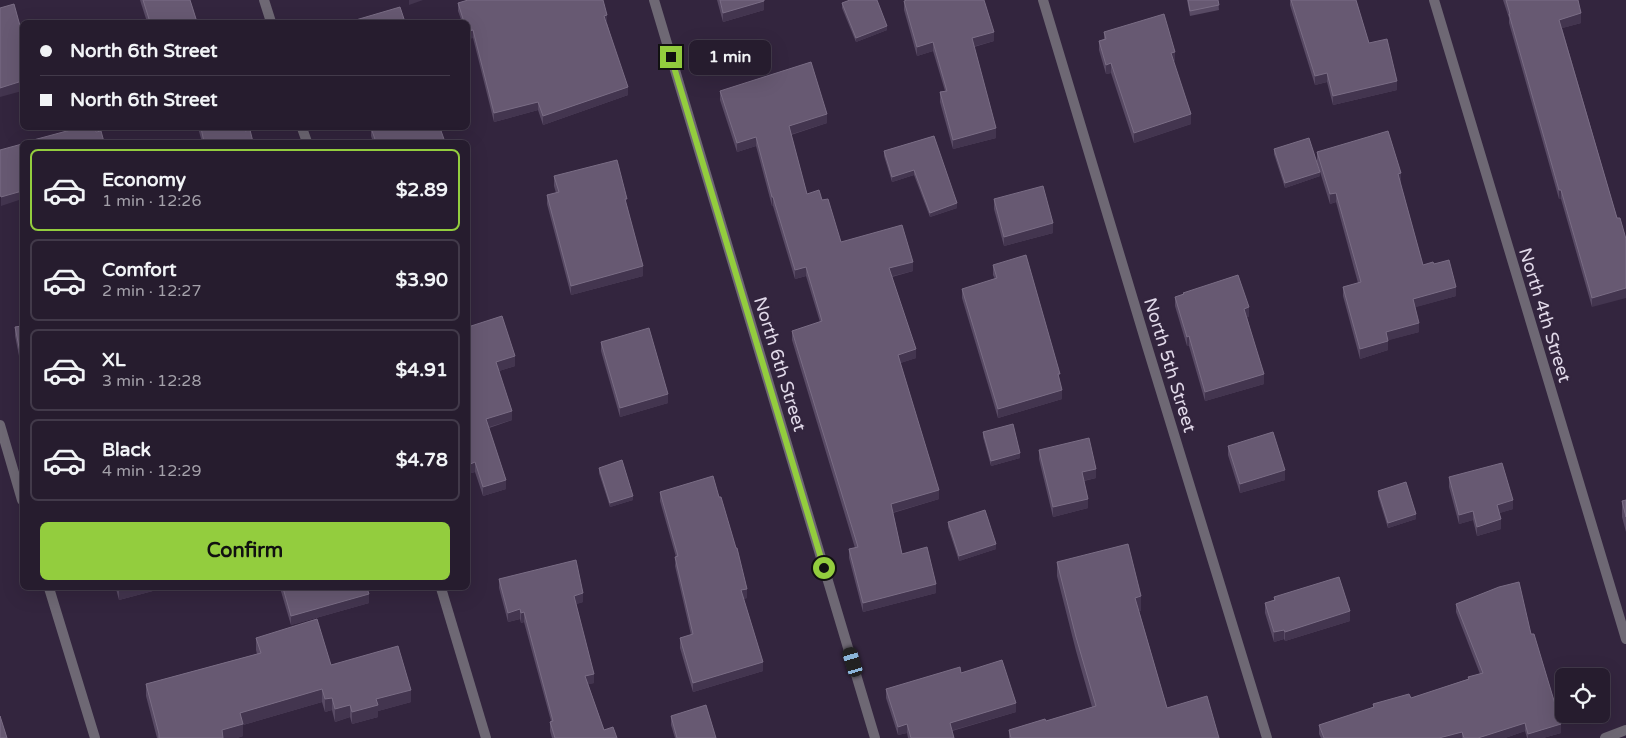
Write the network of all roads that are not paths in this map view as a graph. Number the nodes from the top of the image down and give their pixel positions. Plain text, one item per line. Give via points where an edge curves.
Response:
1 (264, 0) edge
2 (654, 0) edge
3 (1044, 0) edge
4 (1434, 0) edge
5 (270, 20) edge
6 (0, 425) edge
7 (20, 493) edge
8 (50, 590) edge
9 (442, 590) edge
10 (1626, 639) edge
11 (1626, 730) edge
12 (95, 738) edge
13 (486, 738) edge
14 (875, 738) edge
15 (1267, 738) edge
16 (1605, 738) edge

1 - 5 street
2 - 14 street, North 6th Street
3 - 15 street, North 5th Street
4 - 10 street, North 4th Street
6 - 7 street
8 - 12 street
9 - 13 street
11 - 16 street

